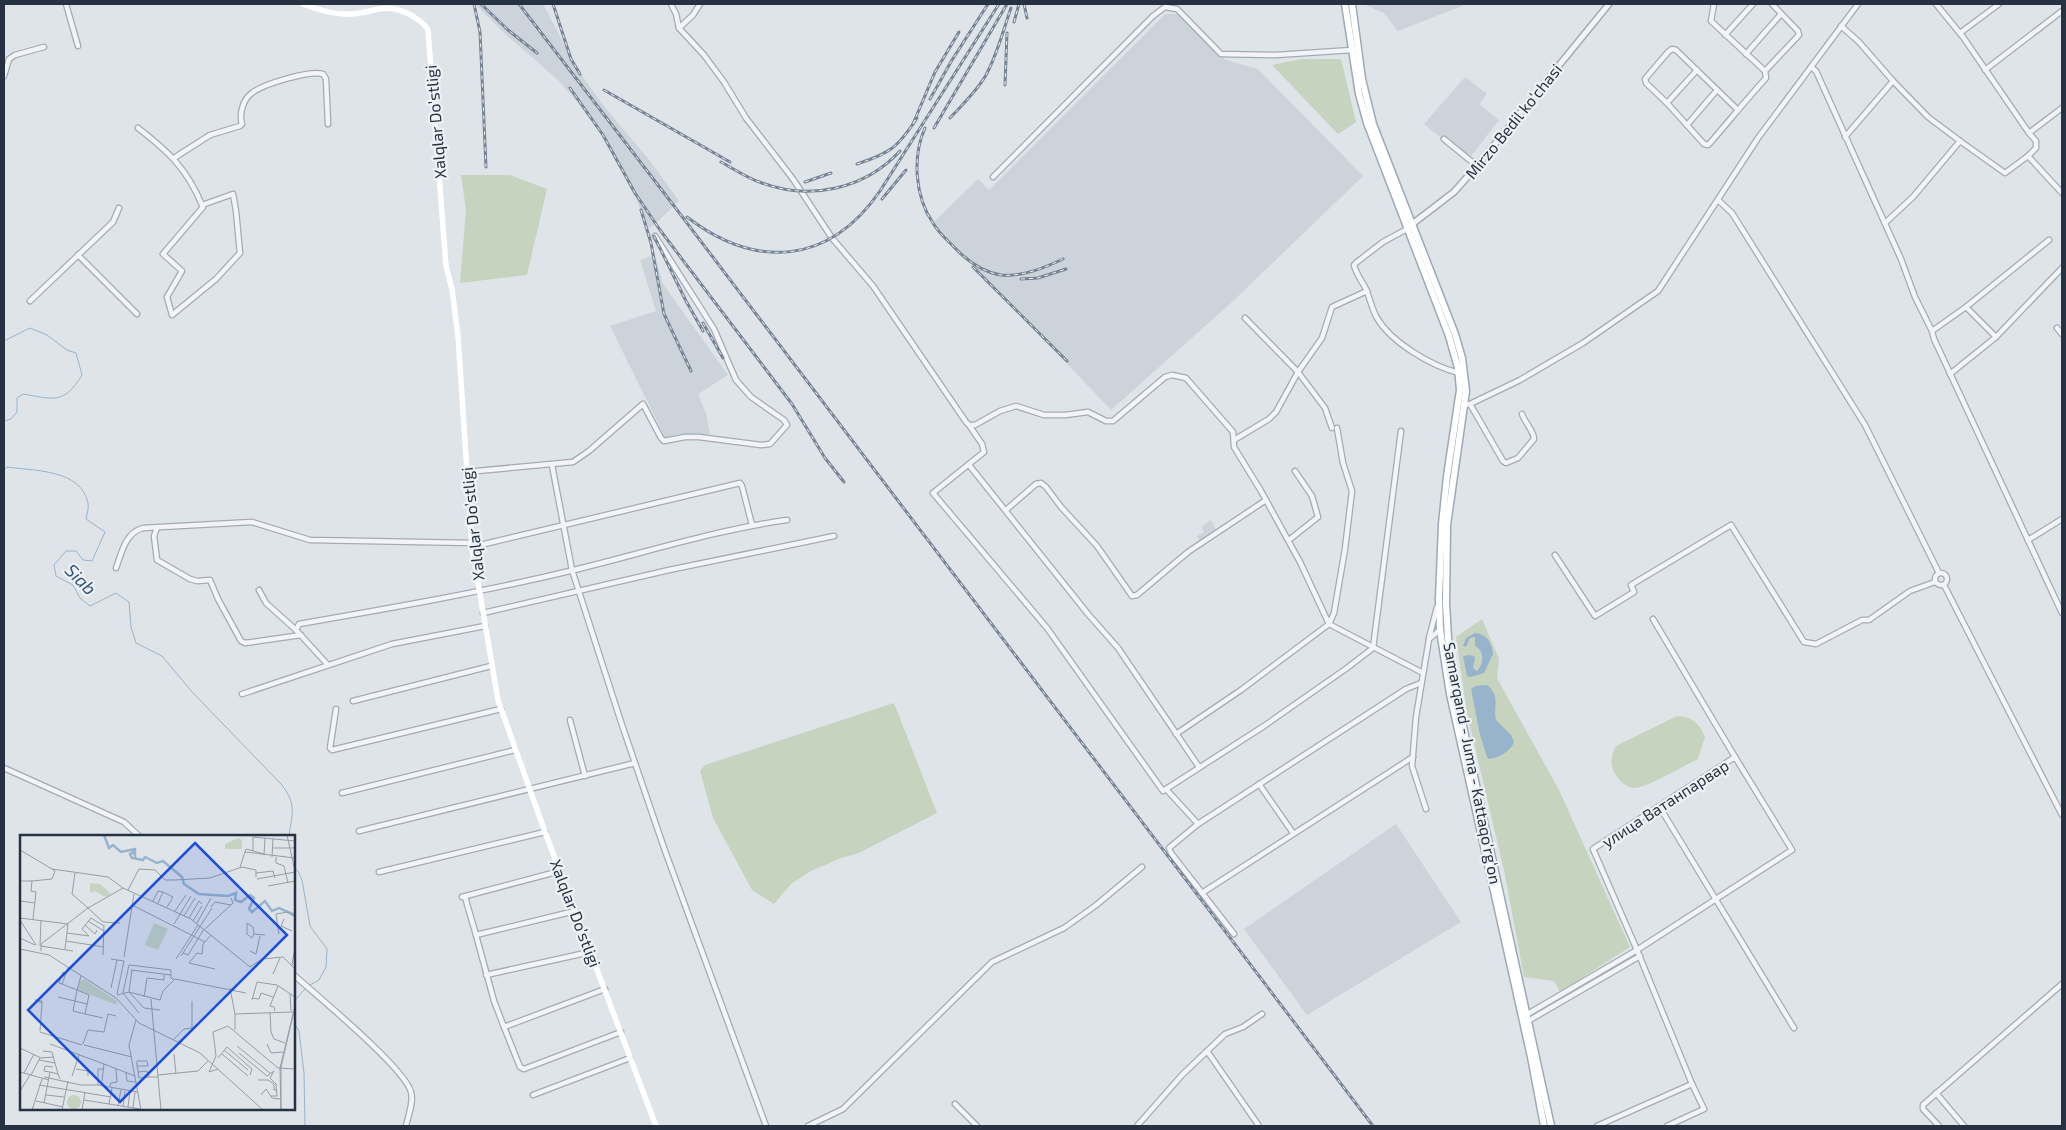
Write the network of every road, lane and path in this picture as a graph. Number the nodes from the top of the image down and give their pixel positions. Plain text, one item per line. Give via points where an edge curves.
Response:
1 (66, 4) edge
2 (303, 4) edge
3 (671, 4) edge
4 (700, 4) edge
5 (1345, 4) edge
6 (1352, 4) edge
7 (1609, 4) edge
8 (1714, 4) edge
9 (1753, 4) edge
10 (1772, 4) edge
11 (1858, 4) edge
12 (1936, 4) edge
13 (1999, 4) edge
14 (2062, 11) edge
15 (1781, 14) junction
16 (1841, 26) junction
17 (679, 28) junction
18 (1960, 33) junction
19 (1725, 35) junction
20 (78, 46) dead end
21 (44, 47) dead end
22 (1352, 50) junction
23 (1746, 54) junction
24 (1811, 67) junction
25 (1697, 70) junction
26 (1985, 70) junction
27 (1765, 71) junction
28 (4, 76) edge
29 (1893, 81) junction
30 (1717, 90) junction
31 (1667, 103) junction
32 (2062, 108) edge
33 (1738, 110) junction
34 (328, 124) dead end
35 (1687, 125) junction
36 (138, 128) dead end
37 (2029, 133) junction
38 (1845, 137) junction
39 (1444, 139) dead end
40 (1960, 141) junction
41 (2028, 156) junction
42 (174, 158) junction
43 (1477, 166) junction
44 (993, 177) dead end
45 (2062, 193) edge
46 (1718, 200) junction
47 (202, 205) junction
48 (119, 208) dead end
49 (1885, 224) junction
50 (1410, 227) junction
51 (655, 236) dead end
52 (2048, 240) dead end
53 (78, 256) junction
54 (2062, 268) edge
55 (1366, 291) junction
56 (30, 301) dead end
57 (1966, 307) junction
58 (137, 314) dead end
59 (1245, 318) dead end
60 (2057, 328) dead end
61 (1932, 331) junction
62 (2062, 334) edge
63 (1996, 337) junction
64 (1298, 372) junction
65 (1459, 373) junction
66 (1950, 374) junction
67 (1464, 405) junction
68 (1522, 414) dead end
69 (969, 425) junction
70 (1401, 431) dead end
71 (1234, 440) junction
72 (552, 464) junction
73 (969, 465) junction
74 (1295, 471) dead end
75 (466, 472) junction
76 (1266, 500) junction
77 (1006, 510) junction
78 (2062, 519) edge
79 (787, 520) dead end
80 (752, 525) junction
81 (564, 526) junction
82 (157, 528) junction
83 (834, 536) dead end
84 (1288, 540) junction
85 (2028, 540) junction
86 (472, 545) junction
87 (1555, 555) dead end
88 (116, 568) dead end
89 (572, 570) junction
90 (1939, 573) junction
91 (1935, 582) junction
92 (1944, 585) junction
93 (259, 590) dead end
94 (479, 592) junction
95 (579, 592) junction
96 (1439, 598) junction
97 (2062, 613) edge
98 (483, 614) junction
99 (1653, 619) dead end
100 (1329, 624) junction
101 (485, 626) junction
102 (1444, 628) junction
103 (296, 630) junction
104 (301, 635) junction
105 (1429, 639) junction
106 (1373, 648) junction
107 (328, 665) junction
108 (491, 666) junction
109 (1423, 673) junction
110 (1421, 683) junction
111 (242, 694) dead end
112 (353, 701) dead end
113 (336, 709) dead end
114 (501, 709) junction
115 (570, 720) dead end
116 (1176, 734) junction
117 (515, 750) junction
118 (1413, 757) junction
119 (1735, 757) junction
120 (635, 763) junction
121 (4, 768) edge
122 (1199, 768) junction
123 (585, 776) junction
124 (1260, 784) junction
125 (1166, 789) junction
126 (529, 790) junction
127 (342, 793) dead end
128 (1659, 806) junction
129 (1426, 809) dead end
130 (2062, 815) edge
131 (1198, 824) junction
132 (359, 831) dead end
133 (545, 832) junction
134 (1293, 833) junction
135 (138, 835) edge
136 (1142, 867) dead end
137 (560, 871) junction
138 (379, 872) dead end
139 (1202, 893) junction
140 (1716, 901) junction
141 (575, 910) junction
142 (1234, 934) dead end
143 (476, 935) junction
144 (1637, 950) junction
145 (590, 952) junction
146 (1640, 956) junction
147 (486, 975) junction
148 (295, 977) edge
149 (2062, 984) edge
150 (604, 989) junction
151 (1262, 1014) dead end
152 (1527, 1018) junction
153 (504, 1027) junction
154 (1794, 1028) dead end
155 (621, 1032) junction
156 (1207, 1051) junction
157 (630, 1058) junction
158 (1692, 1084) junction
159 (1936, 1093) junction
160 (533, 1095) dead end
161 (955, 1104) dead end
162 (406, 1126) edge
163 (656, 1126) edge
164 (766, 1126) edge
165 (808, 1126) edge
166 (978, 1126) edge
167 (1137, 1126) edge
168 (1259, 1126) edge
169 (1544, 1126) edge
170 (1551, 1126) edge
171 (1598, 1126) edge
172 (1667, 1126) edge
173 (1939, 1126) edge
174 (1964, 1126) edge

1 - 20 street
2 - 75 main road, Xalqlar Do’stligi via 346,14 383,6 395,7 421,21 428,30 446,266 458,336
3 - 17 street
4 - 17 street via 694,15
5 - 22 main road
6 - 50 main road via 1362,79 1373,124
7 - 43 street, Mirzo Bedil ko'chasi
8 - 19 street via 1711,21
9 - 19 street
10 - 15 street
11 - 16 street
12 - 18 street
13 - 18 street
14 - 26 street
15 - 23 street
15 - 27 street via 1799,35
16 - 24 street
16 - 29 street
17 - 69 street via 714,68 746,118 832,238 872,286
18 - 26 street
19 - 23 street
21 - 28 street via 9,59
22 - 44 street via 1276,55 1221,54 1182,14 1165,7
22 - 50 main road via 1367,123
23 - 27 street
24 - 38 street via 1816,71
24 - 46 street via 1758,138
25 - 30 street
25 - 31 street
25 - 31 street via 1676,50 1668,52 1645,81
26 - 37 street
27 - 33 street via 1766,78
29 - 38 street
29 - 40 street via 1928,116
30 - 33 street
30 - 35 street
31 - 35 street
32 - 37 street
33 - 35 street via 1708,145
34 - 42 street via 326,79 323,74 312,73 252,93 246,98 240,113 240,126 210,136
36 - 42 street
37 - 41 street via 2036,141 2036,148
38 - 49 street
39 - 43 street
40 - 41 street via 2005,173
40 - 49 street via 1913,197
41 - 45 street
42 - 47 street via 196,190
43 - 50 street, Mirzo Bedil ko'chasi via 1454,192
46 - 67 street via 1658,292 1583,343 1520,380
46 - 90 street via 1732,213 1865,425
47 - 47 street via 163,254 182,271 167,297 172,315 216,279 240,253 233,194
48 - 53 street via 113,222
49 - 61 street
50 - 55 street via 1355,263
50 - 65 main road, Samarqand - Juma - Kattaqo‘rg‘on
50 - 67 main road, Samarqand - Juma - Kattaqo‘rg‘on via 1459,346 1466,377
51 - 72 street via 714,329 736,380 786,425 770,444 699,437 664,441 643,404 573,462
52 - 57 street
53 - 56 street
53 - 58 street
54 - 63 street
55 - 64 street via 1332,307 1322,338
55 - 65 street via 1376,316 1391,337 1440,367
57 - 61 street
57 - 63 street
59 - 64 street
60 - 62 street
61 - 66 street
63 - 66 street
64 - 71 street via 1276,412
64 - 100 street via 1325,408 1352,491 1334,613
65 - 67 main road, Samarqand - Juma - Kattaqo‘rg‘on
66 - 85 street
67 - 68 street via 1506,463 1518,458 1534,439
67 - 96 main road, Samarqand - Juma - Kattaqo‘rg‘on via 1442,524
67 - 102 main road, Samarqand - Juma - Kattaqo‘rg‘on via 1447,525
69 - 71 street via 1016,406 1044,415 1088,412 1113,421 1165,377 1178,375 1186,378 1209,404 1233,432
69 - 73 street via 984,450
70 - 106 street
71 - 76 street via 1234,447
72 - 75 street
72 - 81 street
73 - 77 street
73 - 125 street via 934,493 1047,628 1160,790
74 - 84 street via 1312,496 1318,517
75 - 86 main road, Xalqlar Do’stligi
76 - 77 street via 1188,552 1132,596 1097,546 1041,483
76 - 84 street
77 - 116 street via 1118,648
78 - 85 street
79 - 80 street
80 - 81 street via 740,483
80 - 89 street
81 - 86 street
81 - 89 street
82 - 86 street via 252,522 310,540
82 - 88 street via 134,531 128,537
82 - 104 street via 154,536 157,560 190,579 210,580 241,641
83 - 95 street
84 - 100 street
85 - 97 street
86 - 94 main road, Xalqlar Do’stligi
87 - 91 street via 1595,616 1634,592 1631,585 1731,526 1804,642 1816,644 1862,620 1869,620 1910,591
89 - 94 street
89 - 95 street
90 - 91 street
90 - 92 street via 1947,578
91 - 92 street
92 - 130 street
93 - 103 street via 266,603
94 - 98 main road, Xalqlar Do’stligi
94 - 103 street via 299,624
95 - 98 street
95 - 120 street
96 - 102 main road, Samarqand - Juma - Kattaqo‘rg‘on
96 - 105 street
98 - 101 main road, Xalqlar Do’stligi
99 - 119 street
100 - 106 street
100 - 116 street via 1242,690
101 - 107 street via 392,644
101 - 108 main road, Xalqlar Do’stligi
102 - 105 street
102 - 152 main road, Samarqand - Juma - Kattaqo‘rg‘on
102 - 169 main road, Samarqand - Juma - Kattaqo‘rg‘on via 1446,678
103 - 104 street
104 - 107 street
105 - 109 street
106 - 109 street
106 - 122 street
107 - 111 street
108 - 112 street
108 - 114 main road, Xalqlar Do’stligi
109 - 110 street
110 - 118 street
110 - 124 street via 1406,688
113 - 114 street via 330,739 332,750
114 - 117 main road, Xalqlar Do’stligi
115 - 123 street
116 - 122 street
117 - 126 main road, Xalqlar Do’stligi
117 - 127 street
118 - 129 street via 1412,766
118 - 134 street
119 - 128 street, улица Ватанпарвар
119 - 140 street, улица Ватанпарвар via 1792,850
120 - 123 street
120 - 164 street
121 - 135 street via 124,822
122 - 125 street
123 - 126 street
124 - 131 street
124 - 134 street
125 - 131 street
126 - 132 street
126 - 133 main road, Xalqlar Do’stligi
128 - 140 street
128 - 144 street, улица Ватанпарвар via 1593,850
131 - 139 street via 1169,848
133 - 137 main road, Xalqlar Do’stligi
133 - 138 street
134 - 139 street
136 - 165 street via 1064,928 992,962 843,1108
137 - 141 main road, Xalqlar Do’stligi
137 - 143 street via 463,897
139 - 142 street
140 - 144 street, улица Ватанпарвар
140 - 154 street
141 - 143 street
141 - 145 main road, Xalqlar Do’stligi
143 - 147 street
144 - 146 street, улица Ватанпарвар
144 - 152 street
145 - 147 street
145 - 150 main road, Xalqlar Do’stligi
146 - 152 street
146 - 158 street, улица Ватанпарвар
147 - 153 street
148 - 162 street via 404,1079 411,1092
149 - 159 street
150 - 153 street
150 - 155 main road, Xalqlar Do’stligi
151 - 156 street via 1244,1027 1225,1034
152 - 170 main road, Samarqand - Juma - Kattaqo‘rg‘on
153 - 155 street via 520,1067 524,1069
155 - 157 main road, Xalqlar Do’stligi
156 - 167 street
156 - 168 street
157 - 160 street
157 - 163 main road, Xalqlar Do’stligi
158 - 171 street
158 - 172 street, улица Ватанпарвар via 1704,1109
159 - 173 street via 1923,1105 1923,1109
159 - 174 street
161 - 166 street

